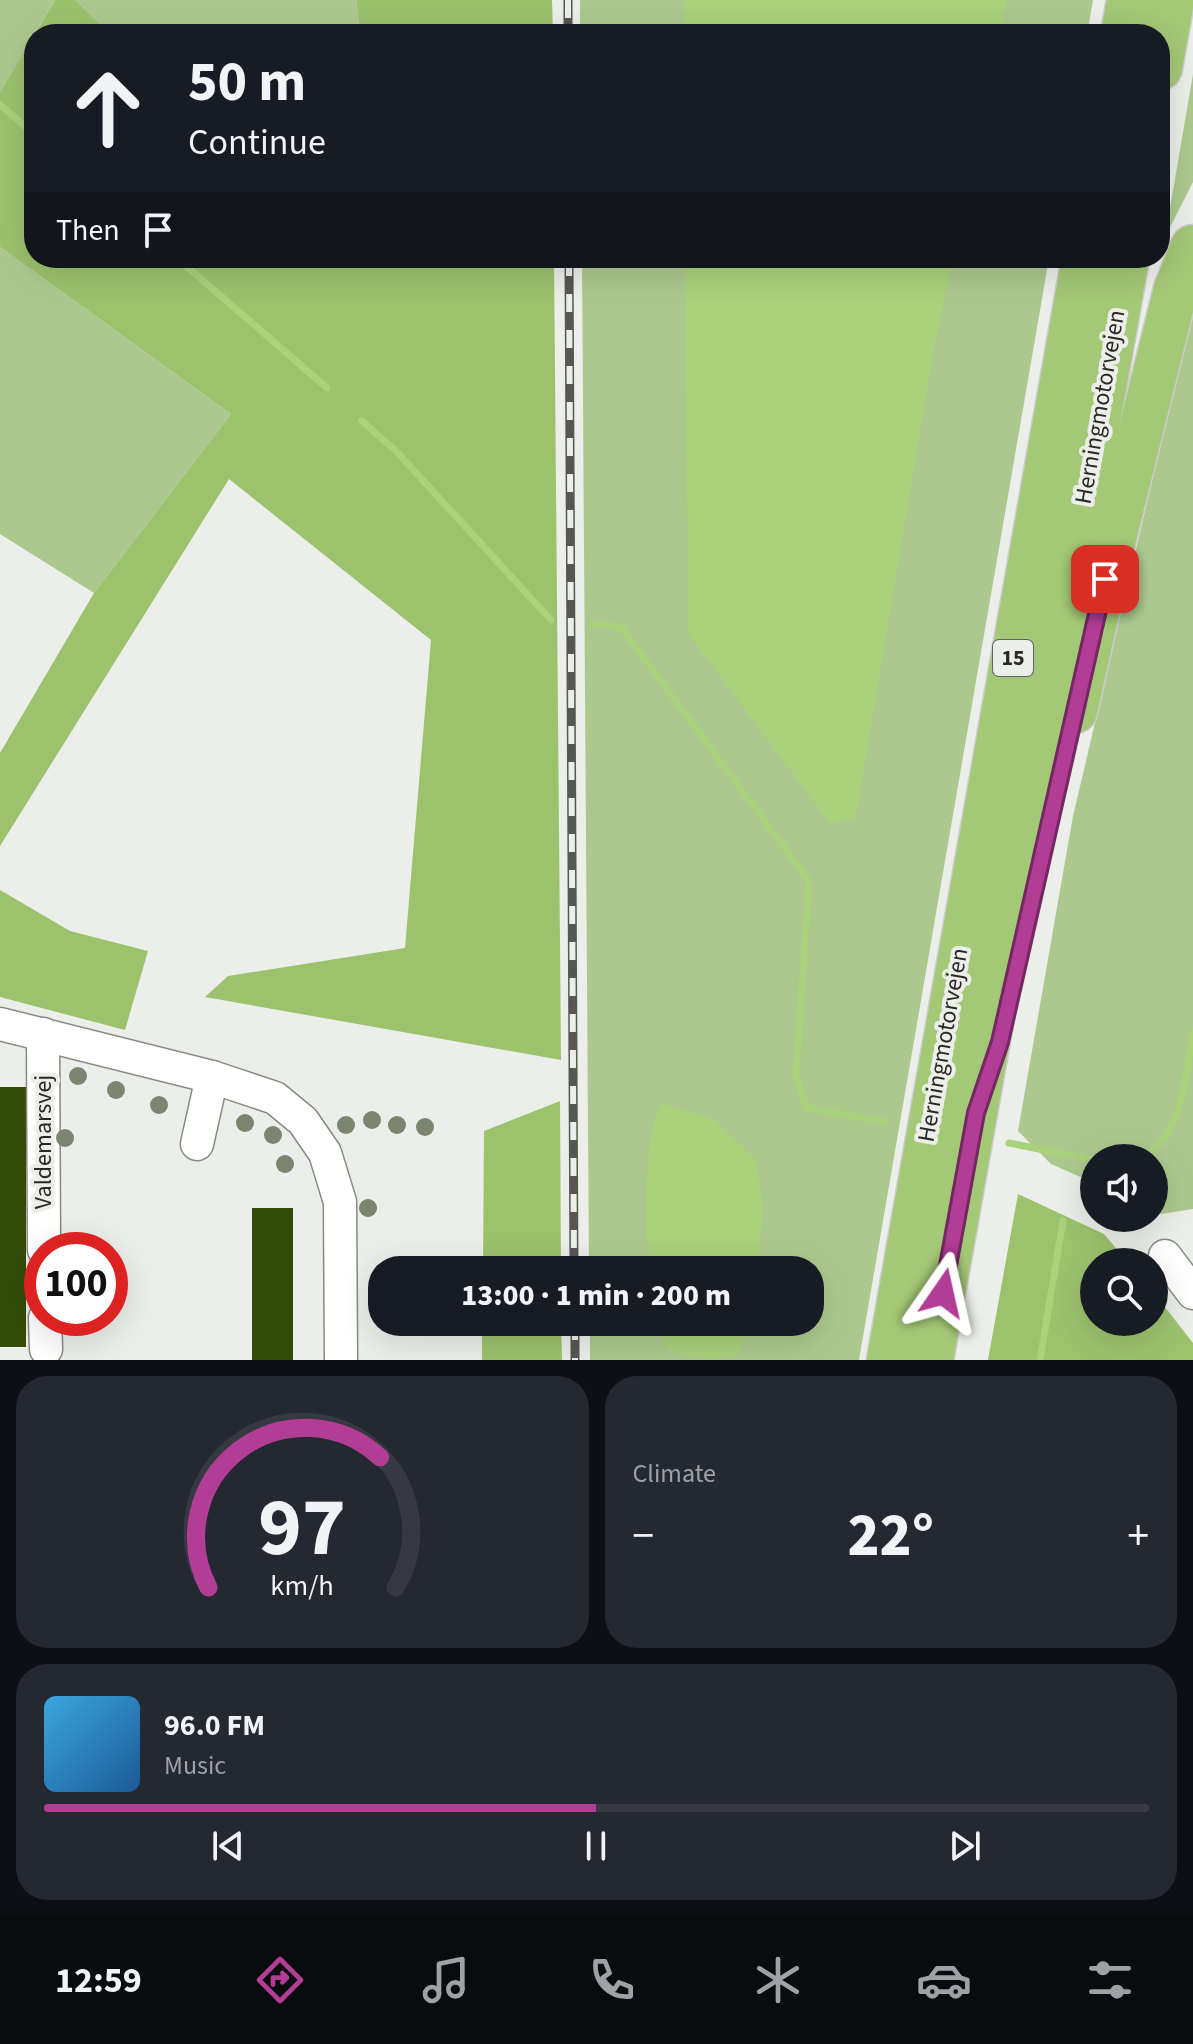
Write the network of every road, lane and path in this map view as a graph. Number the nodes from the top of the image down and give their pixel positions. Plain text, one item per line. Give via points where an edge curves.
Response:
1 (1129, 0) edge
2 (1172, 0) edge
3 (1125, 24) edge
4 (1168, 24) edge
5 (1193, 247) edge
6 (1082, 268) edge
7 (1125, 268) edge
8 (0, 1024) edge
9 (43, 1034) junction
10 (212, 1077) junction
11 (976, 1113) junction
12 (197, 1144) dead end
13 (44, 1232) edge
14 (1168, 1260) edge
15 (1193, 1293) edge
16 (341, 1360) edge
17 (889, 1360) edge
18 (931, 1360) edge

1 - 3 highway
2 - 4 highway
5 - 11 highway via 1176,289 1000,1042
6 - 17 highway, Herningmotorvejen / 15
7 - 11 highway, Herningmotorvejen / 15
8 - 9 street, Valdemarsvej
9 - 10 street, Valdemarsvej
9 - 13 street, Valdemarsvej
10 - 12 street
10 - 16 street, Valdemarsvej via 275,1098 303,1121 325,1153 340,1202
11 - 18 highway, Herningmotorvejen
14 - 15 street

